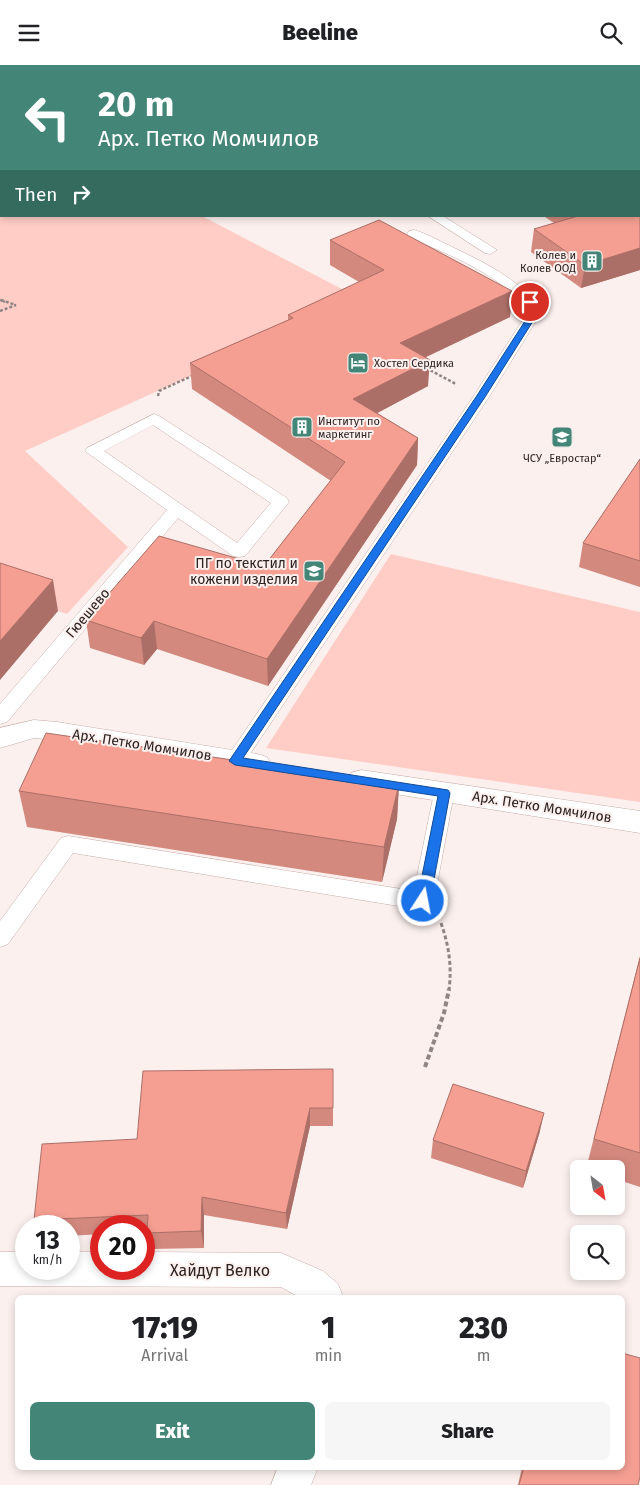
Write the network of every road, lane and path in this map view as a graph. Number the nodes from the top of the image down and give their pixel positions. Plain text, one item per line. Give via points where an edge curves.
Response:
1 (436, 217) edge
2 (414, 234) dead end
3 (490, 250) dead end
4 (0, 300) edge
5 (0, 311) edge
6 (422, 366) edge
7 (194, 375) edge
8 (481, 397) junction
9 (154, 419) junction
10 (177, 509) junction
11 (0, 717) edge
12 (0, 738) edge
13 (235, 761) junction
14 (283, 768) edge
15 (340, 777) edge
16 (444, 793) junction
17 (640, 822) edge
18 (423, 901) junction
19 (0, 938) edge
20 (425, 1067) dead end
21 (0, 1269) edge
22 (320, 1292) edge
23 (297, 1470) edge
24 (291, 1485) edge

1 - 3 lane
2 - 8 lane via 499,277 530,302 534,310
4 - 5 path via 16,305
6 - 8 path
7 - 9 path via 159,391
8 - 13 lane
9 - 10 lane via 93,451
9 - 10 lane via 281,503 239,552
10 - 11 lane, Гюешево
12 - 13 street, Арх. Петко Момчилов via 34,729 58,731
13 - 14 street, Арх. Петко Момчилов
15 - 16 street, Арх. Петко Момчилов
16 - 17 street, Арх. Петко Момчилов
16 - 18 lane
18 - 19 lane via 68,844
18 - 20 path via 440,921 452,963 442,1018
21 - 22 street, Хайдут Велко via 281,1270 300,1277
23 - 24 street

